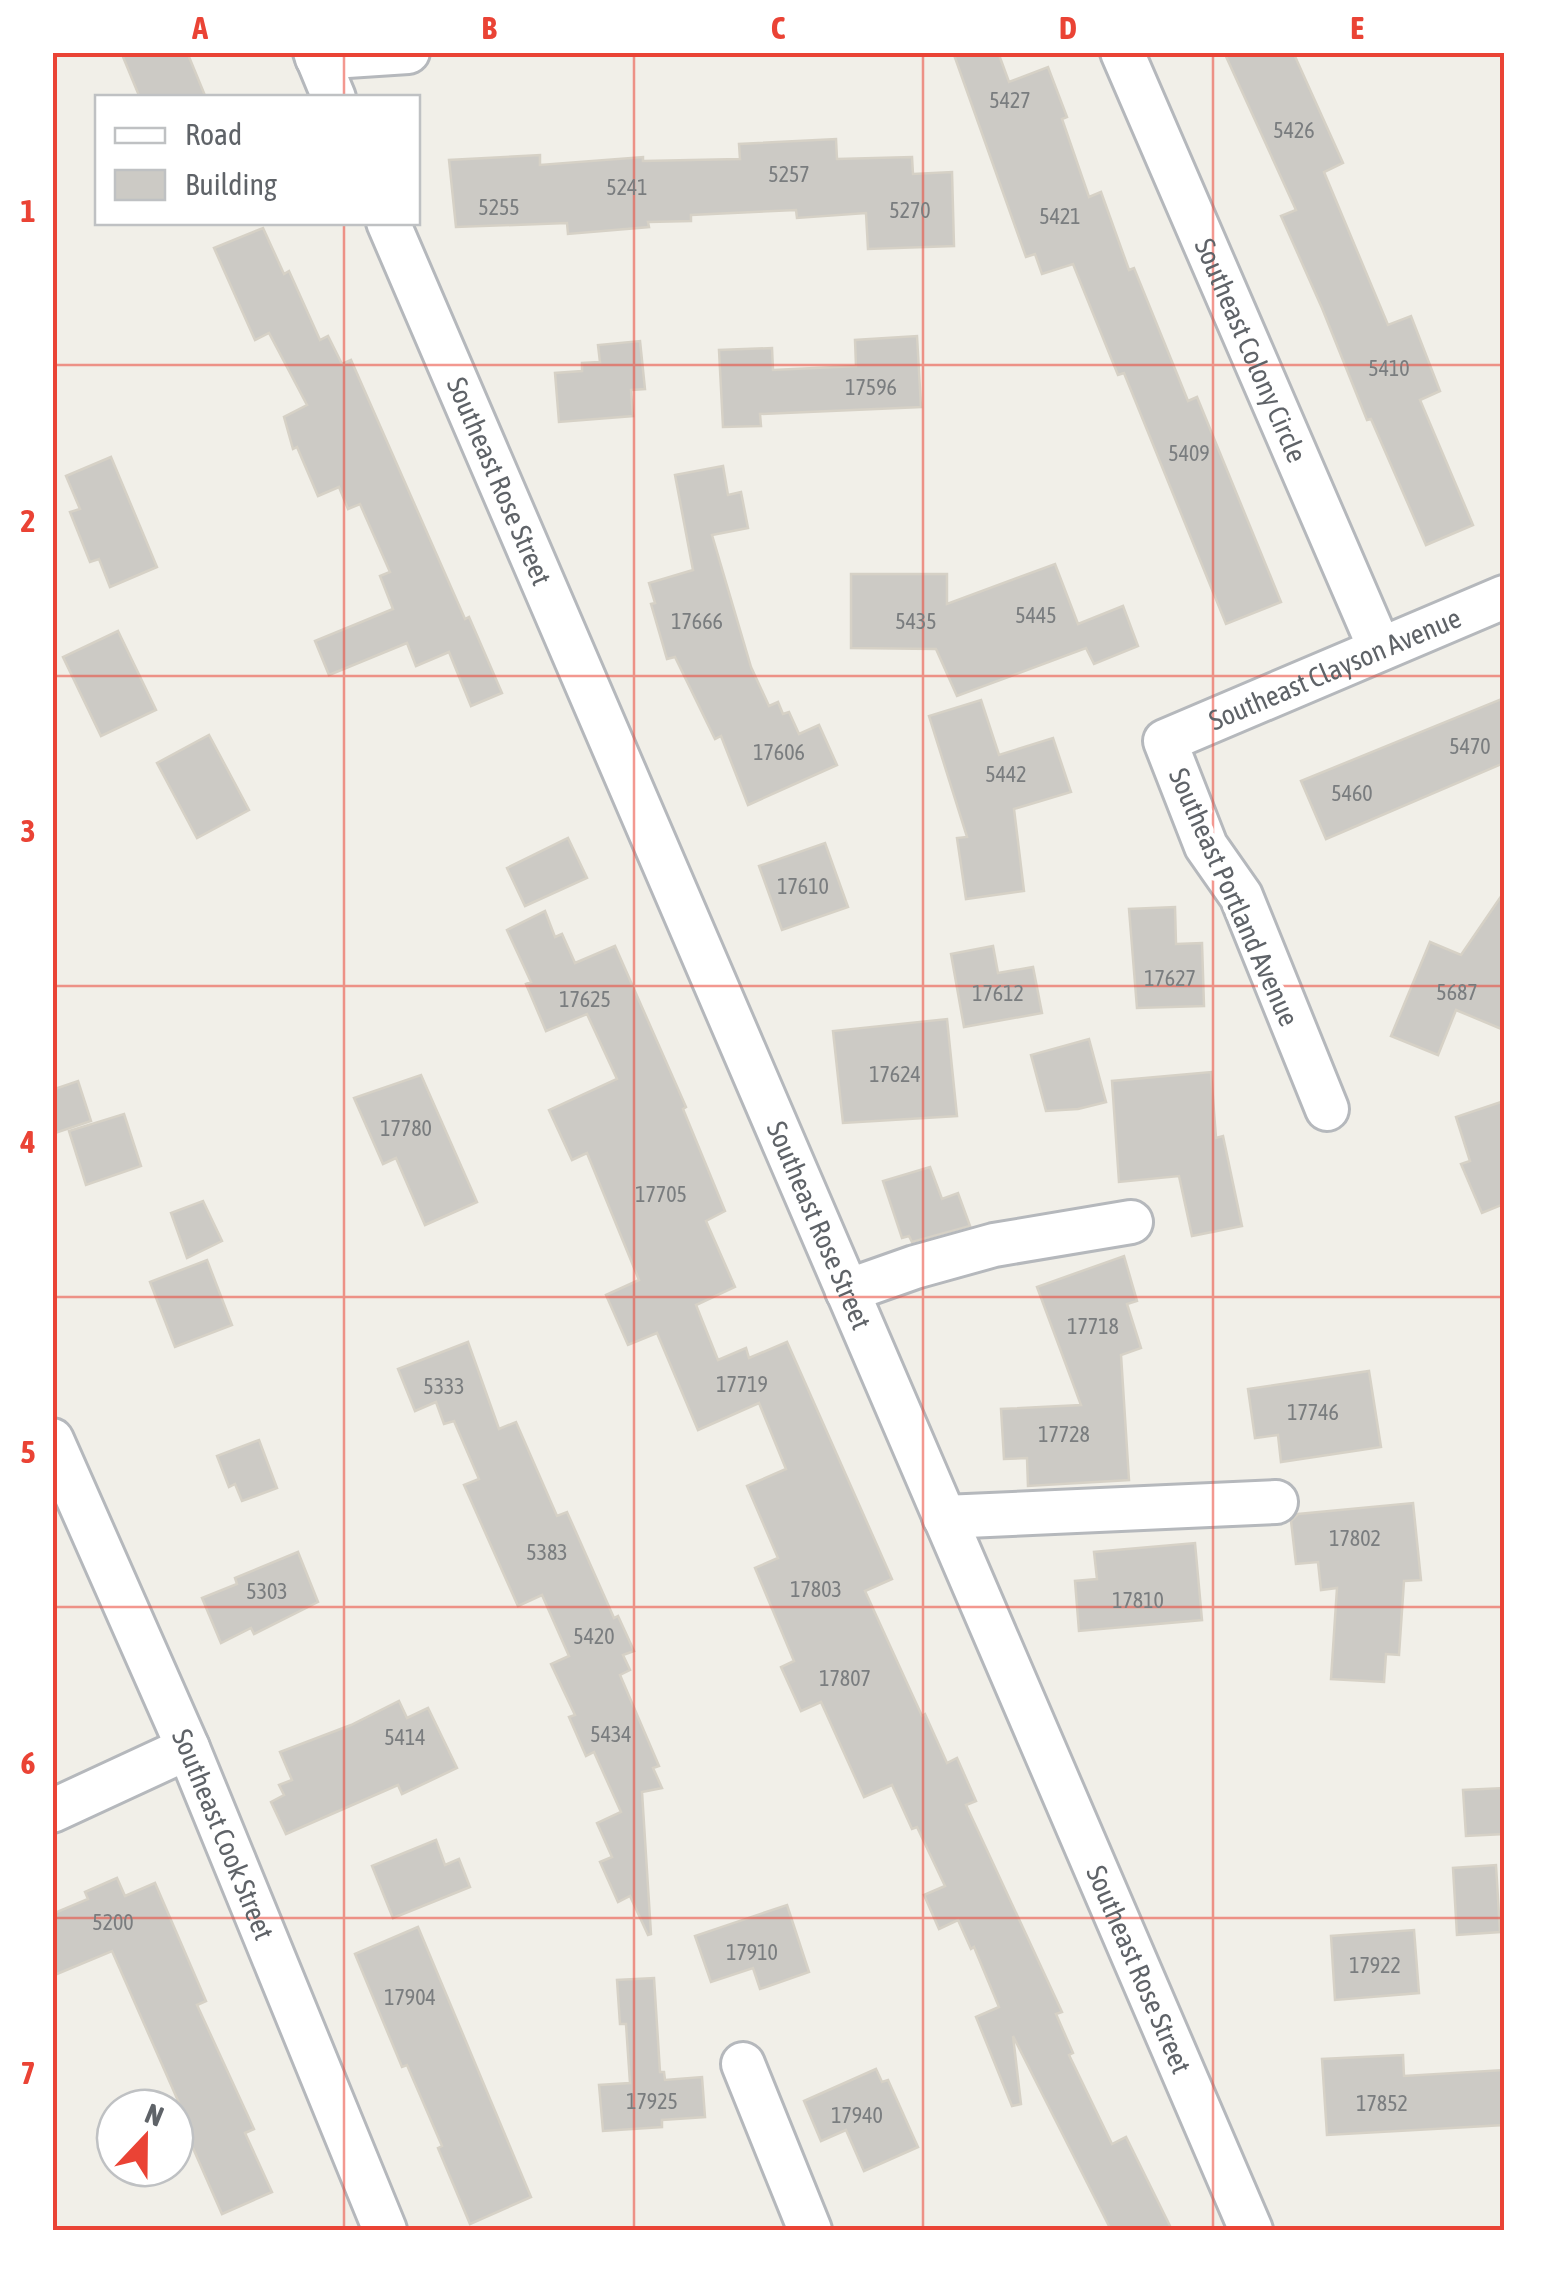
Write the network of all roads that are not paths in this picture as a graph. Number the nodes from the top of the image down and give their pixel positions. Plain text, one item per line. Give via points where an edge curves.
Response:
1 (408, 52) edge
2 (1122, 52) edge
3 (388, 53) edge
4 (316, 55) edge
5 (333, 95) edge
6 (389, 225) edge
7 (1504, 597) edge
8 (1380, 649) junction
9 (1165, 741) joint
10 (1327, 1109) dead end
11 (1130, 1222) dead end
12 (847, 1291) junction
13 (52, 1440) edge
14 (1276, 1502) dead end
15 (67, 1506) edge
16 (944, 1517) junction
17 (188, 1748) junction
18 (52, 1811) edge
19 (744, 2064) dead end
20 (385, 2230) edge
21 (810, 2230) edge
22 (1251, 2230) edge

1 - 3 street
2 - 8 street, Southeast Colony Circle
3 - 4 street
4 - 5 street
6 - 12 street, Southeast Rose Street
7 - 8 street, Southeast Clayson Avenue
8 - 9 street, Southeast Clayson Avenue
9 - 10 street, Southeast Portland Avenue via 1206,846 1240,896
11 - 12 street via 994,1245
12 - 16 street, Southeast Rose Street
13 - 15 street, Southeast Cook Street
14 - 16 street
15 - 17 street, Southeast Cook Street
16 - 22 street, Southeast Rose Street
17 - 18 street
17 - 20 street, Southeast Cook Street
19 - 21 street

